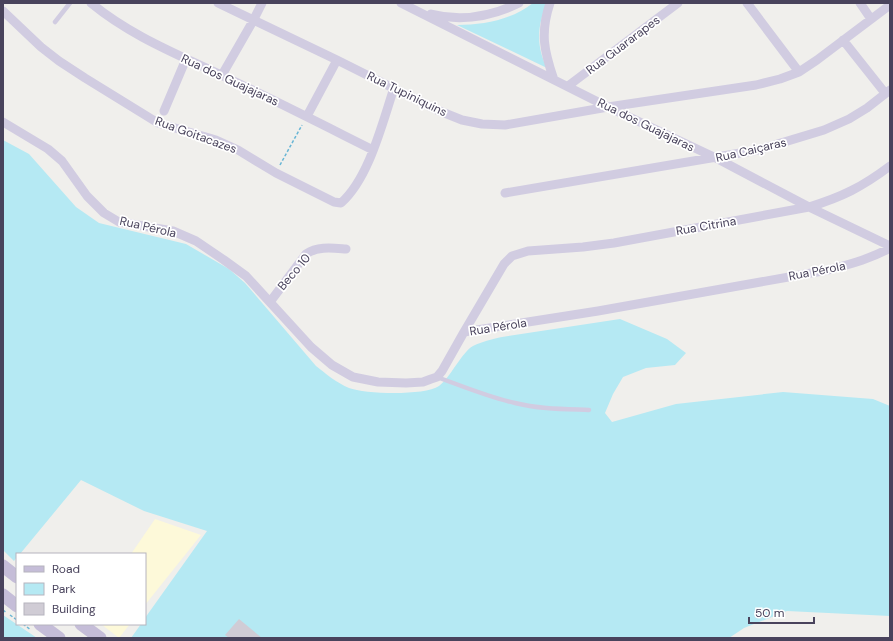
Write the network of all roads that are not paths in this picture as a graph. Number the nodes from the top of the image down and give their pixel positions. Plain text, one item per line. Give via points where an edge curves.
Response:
1 (70, 3) edge
2 (91, 3) edge
3 (218, 3) edge
4 (262, 3) edge
5 (401, 3) edge
6 (519, 3) edge
7 (550, 3) edge
8 (678, 3) edge
9 (747, 3) edge
10 (860, 3) edge
11 (890, 5) edge
12 (3, 11) edge
13 (416, 11) junction
14 (871, 19) junction
15 (253, 21) junction
16 (55, 22) dead end
17 (843, 40) junction
18 (186, 59) junction
19 (337, 60) junction
20 (799, 72) junction
21 (222, 75) junction
22 (554, 80) junction
23 (568, 86) junction
24 (394, 88) junction
25 (888, 92) edge
26 (608, 107) junction
27 (164, 111) dead end
28 (307, 116) junction
29 (3, 122) edge
30 (373, 150) junction
31 (716, 158) junction
32 (890, 166) edge
33 (506, 193) dead end
34 (809, 207) junction
35 (890, 247) edge
36 (346, 249) dead end
37 (270, 302) junction
38 (464, 332) junction
39 (437, 376) junction
40 (589, 410) dead end
41 (3, 566) edge
42 (16, 576) edge
43 (3, 595) edge
44 (16, 605) edge
45 (41, 625) edge
46 (82, 625) edge
47 (59, 638) edge
48 (100, 638) edge

1 - 16 lane
2 - 18 street, Rua dos Guajajaras via 125,28
3 - 15 street, Rua Tupiniquins
4 - 15 street
5 - 13 street, Rua dos Guajajaras
6 - 13 street via 485,16 464,18
7 - 22 street via 544,28 544,47
8 - 23 street, Rua Guararapes
9 - 20 street
10 - 14 street
11 - 14 street, Rua Tupiniquins
12 - 30 street, Rua Goitacazes via 41,47 85,78 158,123 216,140 326,199 341,203 364,171
13 - 22 street, Rua dos Guajajaras
14 - 17 street, Rua Tupiniquins
15 - 19 street, Rua Tupiniquins
15 - 21 street
17 - 20 street, Rua Tupiniquins
17 - 25 street
18 - 21 street, Rua dos Guajajaras
18 - 27 street
19 - 24 street, Rua Tupiniquins
19 - 28 street
20 - 26 street, Rua Tupiniquins via 756,85
21 - 28 street, Rua dos Guajajaras
22 - 23 street, Rua dos Guajajaras
23 - 26 street, Rua dos Guajajaras
24 - 26 street, Rua Tupiniquins via 456,117 482,124 505,125
24 - 30 street
25 - 31 street, Rua Caiçaras via 849,119 824,130 758,150
26 - 31 street, Rua dos Guajajaras
28 - 30 street, Rua dos Guajajaras
29 - 37 street, Rua Pérola via 48,149 62,161 87,196 104,213 119,222 172,231 196,241 246,276
31 - 33 street, Rua Caiçaras
31 - 34 street, Rua dos Guajajaras
32 - 34 street, Rua Citrina via 854,190
34 - 35 street, Rua dos Guajajaras
34 - 38 street, Rua Citrina via 614,243 512,256 504,264
35 - 38 street, Rua Pérola via 877,256 828,270
36 - 37 street, Beco 10 via 321,248 306,254
37 - 39 street, Rua Pérola via 311,347 332,365 353,377 378,382 406,383 423,382
38 - 39 street, Rua Pérola via 447,364
39 - 40 lane via 515,403 535,407
41 - 42 main road
43 - 44 main road
45 - 47 main road
46 - 48 main road

